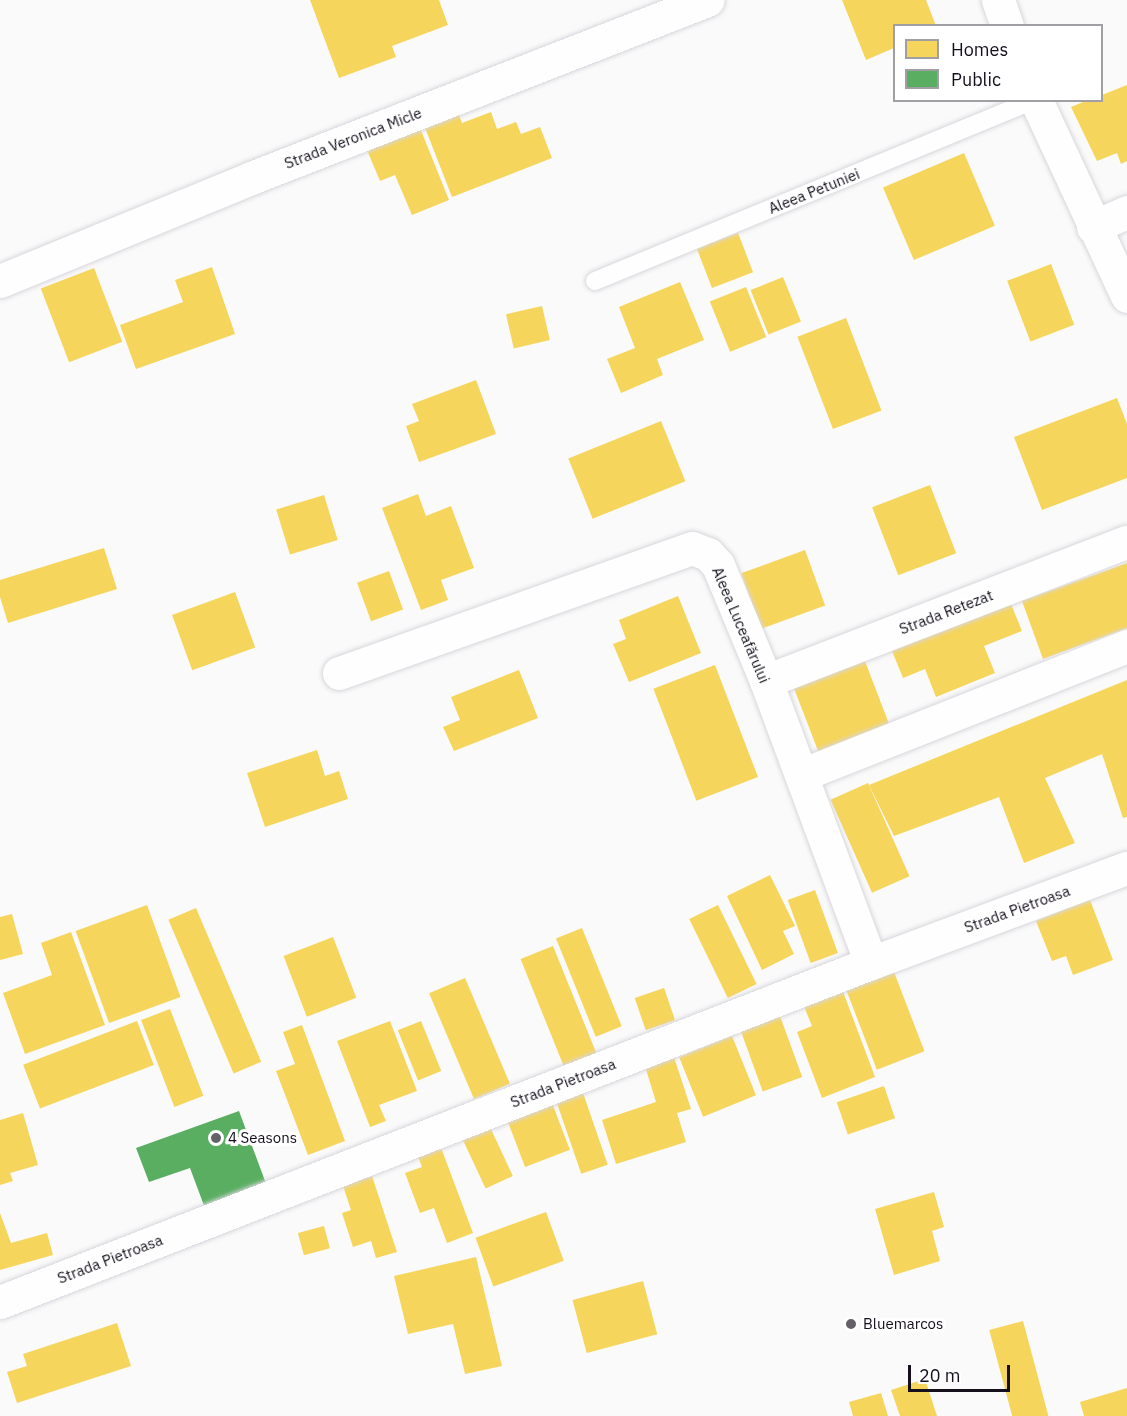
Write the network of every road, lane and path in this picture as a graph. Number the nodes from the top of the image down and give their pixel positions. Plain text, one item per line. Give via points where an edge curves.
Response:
1 (707, 0) edge
2 (998, 0) edge
3 (1007, 24) edge
4 (1030, 102) edge
5 (1036, 102) edge
6 (1127, 212) edge
7 (1093, 227) junction
8 (0, 281) edge
9 (595, 281) dead end
10 (1127, 296) edge
11 (1127, 542) edge
12 (1127, 646) edge
13 (339, 674) dead end
14 (766, 681) junction
15 (801, 775) junction
16 (1127, 868) edge
17 (871, 963) junction
18 (0, 1302) edge

1 - 8 street, Strada Veronica Micle via 251,178
2 - 3 street
4 - 9 lane, Aleea Petuniei
5 - 7 street
6 - 7 street
7 - 10 street
11 - 14 street, Strada Retezat
12 - 15 street
13 - 14 street, Aleea Luceafărului via 692,548 708,554 718,565
14 - 15 street, Aleea Luceafărului
15 - 17 street, Aleea Luceafărului
16 - 17 street, Strada Pietroasa
17 - 18 street, Strada Pietroasa

